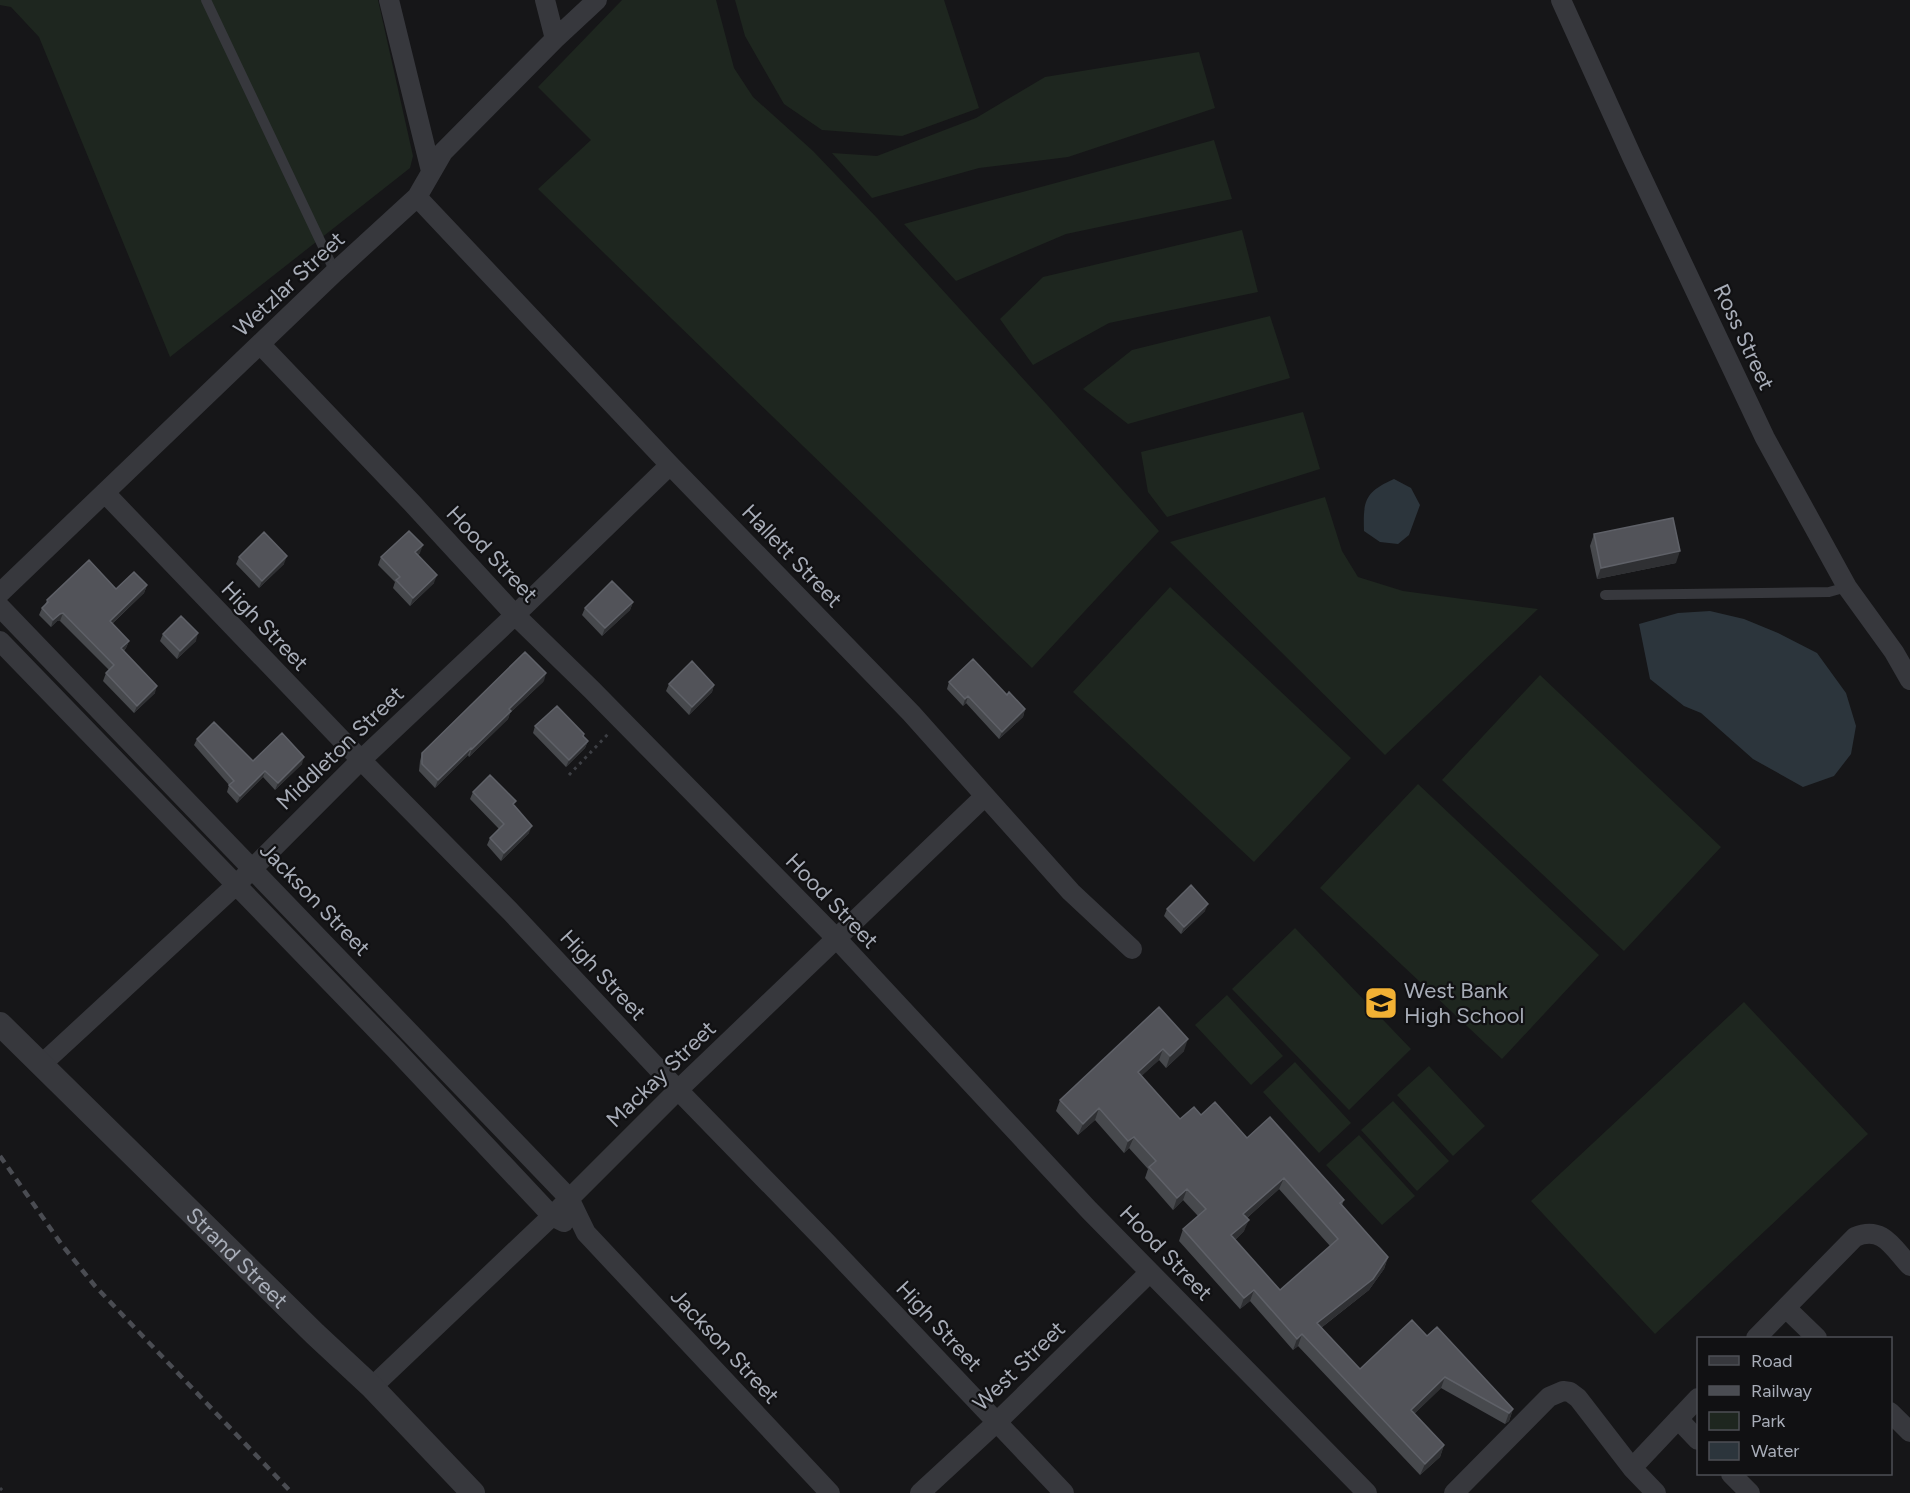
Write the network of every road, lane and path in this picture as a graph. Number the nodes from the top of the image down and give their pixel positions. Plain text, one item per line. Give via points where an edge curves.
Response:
1 (206, 0) edge
2 (389, 0) edge
3 (545, 0) edge
4 (597, 0) edge
5 (1561, 0) edge
6 (555, 39) junction
7 (431, 171) junction
8 (417, 197) junction
9 (335, 272) junction
10 (260, 345) junction
11 (670, 465) junction
12 (105, 493) junction
13 (1847, 587) junction
14 (0, 593) edge
15 (1605, 595) dead end
16 (0, 606) edge
17 (514, 615) junction
18 (0, 641) edge
19 (1910, 680) edge
20 (621, 720) junction
21 (361, 760) junction
22 (569, 775) dead end
23 (985, 796) junction
24 (253, 869) junction
25 (236, 885) junction
26 (836, 938) junction
27 (1132, 950) dead end
28 (0, 1024) edge
29 (42, 1064) junction
30 (678, 1090) junction
31 (569, 1198) junction
32 (552, 1216) junction
33 (586, 1233) junction
34 (1910, 1266) edge
35 (1150, 1272) junction
36 (1786, 1308) junction
37 (1757, 1337) edge
38 (1816, 1337) edge
39 (372, 1387) junction
40 (1697, 1399) edge
41 (1892, 1414) edge
42 (1678, 1419) junction
43 (996, 1422) junction
44 (1910, 1432) edge
45 (1697, 1439) edge
46 (1632, 1468) junction
47 (1733, 1475) edge
48 (0, 1488) edge
49 (5, 1493) edge
50 (473, 1493) edge
51 (830, 1493) edge
52 (920, 1493) edge
53 (1064, 1493) edge
54 (1367, 1493) edge
55 (1454, 1493) edge
56 (1656, 1493) edge
57 (1750, 1493) edge

1 - 9 lane
2 - 7 street
3 - 6 street
4 - 6 street, Wetzlar Street
5 - 13 street, Ross Street via 1765,438
6 - 7 street, Wetzlar Street via 443,152
7 - 8 street, Wetzlar Street
8 - 9 street, Wetzlar Street
8 - 11 street, Hallett Street
9 - 10 street, Wetzlar Street
10 - 12 street, Wetzlar Street
10 - 17 street, Hood Street
11 - 17 street, Middleton Street
11 - 23 street, Hallett Street via 911,713
12 - 14 street, Wetzlar Street
12 - 21 street, High Street
13 - 15 lane via 1829,592
13 - 19 street, Ross Street
16 - 24 street, Jackson Street
17 - 20 street, Hood Street
17 - 21 street, Middleton Street
18 - 25 street, Jackson Street
20 - 22 path
20 - 26 street, Hood Street
21 - 24 street, Middleton Street
21 - 30 street, High Street
23 - 26 street, Mackay Street
23 - 27 street, Hallett Street via 1071,892
24 - 25 street, Middleton Street
24 - 31 street, Jackson Street
25 - 29 street, Middleton Street
25 - 32 street, Jackson Street
26 - 30 street, Mackay Street
26 - 35 street, Hood Street
28 - 29 street, Strand Street
29 - 39 street, Strand Street
30 - 31 street, Mackay Street
30 - 43 street, High Street
31 - 32 street, Mackay Street
31 - 33 street, Jackson Street
32 - 33 street, Jackson Street
32 - 39 street, Mackay Street
33 - 51 street, Jackson Street
34 - 36 street via 1879,1234 1862,1234
35 - 43 street, West Street
35 - 54 street, Hood Street
36 - 37 street
36 - 38 street
39 - 50 street, Strand Street
40 - 42 street
41 - 44 street
42 - 45 street
42 - 46 street
43 - 52 street, West Street
43 - 53 street, High Street
46 - 55 street via 1588,1409 1574,1394 1563,1391 1528,1417
46 - 56 street
47 - 57 street
48 - 49 path

